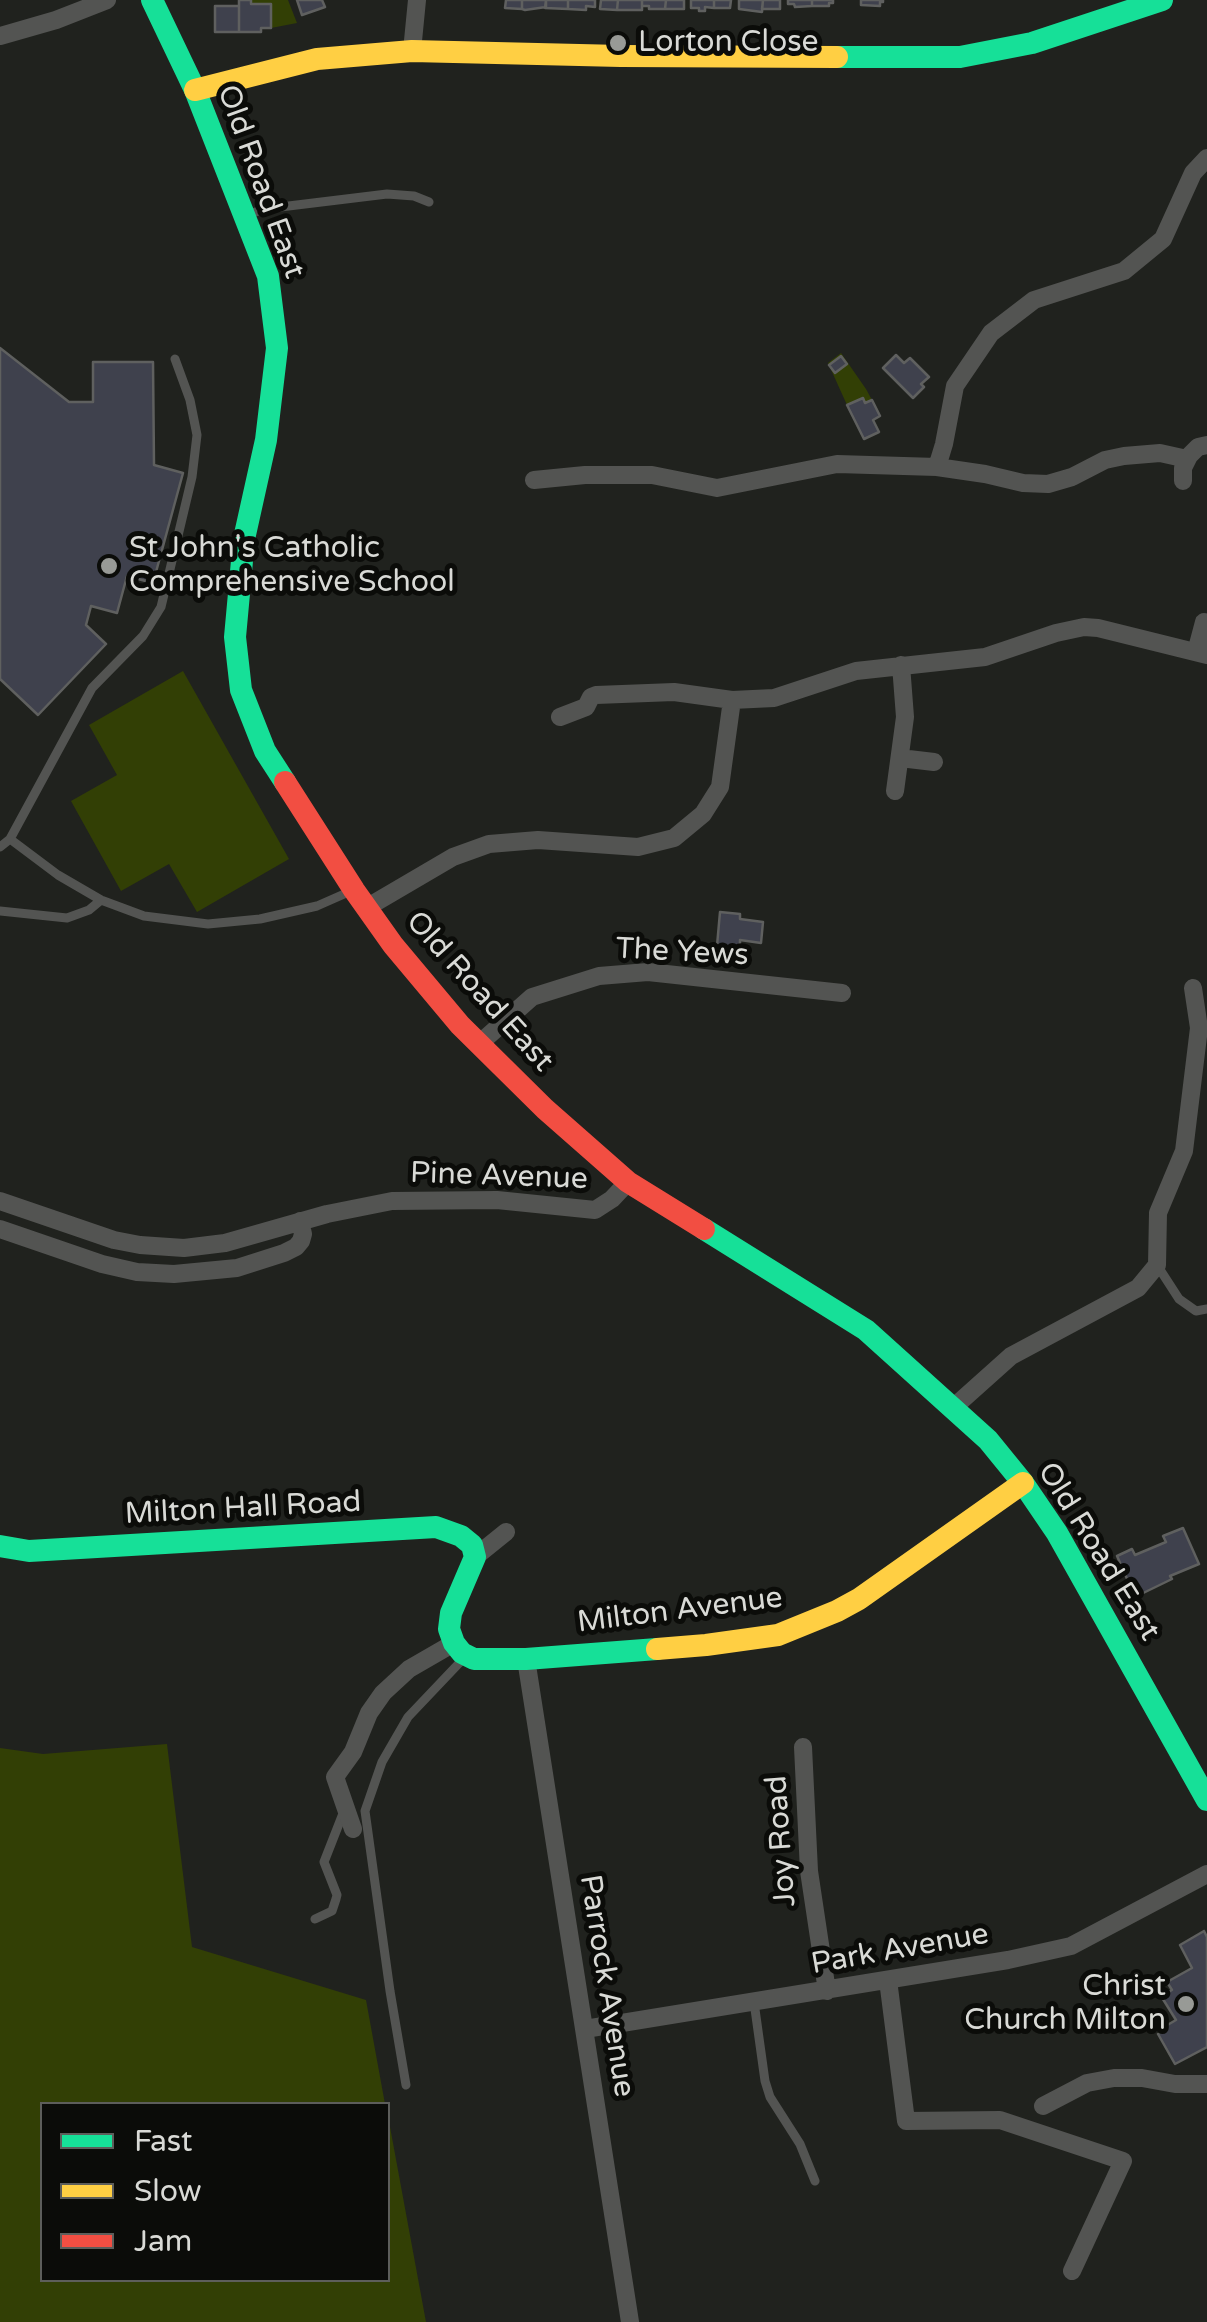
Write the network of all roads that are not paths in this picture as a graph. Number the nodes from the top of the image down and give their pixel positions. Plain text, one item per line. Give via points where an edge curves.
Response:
1 (106, 0) edge
2 (152, 0) edge
3 (417, 0) edge
4 (1162, 0) edge
5 (0, 36) edge
6 (412, 52) junction
7 (195, 90) junction
8 (1207, 158) edge
9 (429, 202) dead end
10 (244, 216) junction
11 (175, 359) dead end
12 (1207, 445) edge
13 (1187, 459) junction
14 (937, 468) junction
15 (534, 480) dead end
16 (1183, 481) dead end
17 (1204, 622) dead end
18 (1202, 653) edge
19 (902, 665) junction
20 (732, 700) junction
21 (560, 717) dead end
22 (900, 758) junction
23 (934, 762) dead end
24 (895, 791) dead end
25 (10, 839) junction
26 (0, 847) edge
27 (360, 899) junction
28 (101, 900) junction
29 (0, 911) edge
30 (1193, 988) dead end
31 (842, 993) dead end
32 (479, 1044) junction
33 (628, 1182) junction
34 (0, 1201) edge
35 (300, 1221) junction
36 (0, 1229) edge
37 (1157, 1264) junction
38 (1207, 1309) edge
39 (954, 1407) junction
40 (1023, 1483) junction
41 (506, 1532) dead end
42 (0, 1546) edge
43 (474, 1558) junction
44 (460, 1650) junction
45 (526, 1659) junction
46 (803, 1747) dead end
47 (1207, 1800) edge
48 (346, 1809) junction
49 (353, 1829) dead end
50 (1207, 1874) edge
51 (315, 1919) dead end
52 (888, 1980) junction
53 (827, 1990) junction
54 (754, 2002) junction
55 (585, 2029) junction
56 (1207, 2084) edge
57 (406, 2085) dead end
58 (1043, 2106) dead end
59 (815, 2181) dead end
60 (1072, 2271) dead end
61 (630, 2322) edge

1 - 5 street
2 - 7 main road, Old Road East
3 - 6 street
4 - 6 main road via 1032,43 960,56
6 - 7 main road via 318,59
7 - 10 main road, Old Road East
8 - 14 street via 1164,239 1124,271 1034,300 990,333 956,386
9 - 10 lane via 387,194
10 - 27 main road, Old Road East via 268,276 277,348 244,538 234,637 242,690 265,751
11 - 25 lane via 196,435 161,607 143,636 92,688
12 - 13 street
13 - 14 street via 1124,456 1048,484
13 - 16 street
14 - 15 street via 837,464 717,488 652,475
17 - 18 street
18 - 19 street via 1084,627 985,657
19 - 20 street via 853,671 778,697
19 - 22 street
20 - 21 street via 674,692 596,694 586,708
20 - 27 street via 720,787 674,838 638,847 538,840 484,845
22 - 23 street
22 - 24 street
25 - 26 lane
25 - 28 lane
27 - 28 lane via 208,924 144,916
27 - 32 main road, Old Road East
28 - 29 lane via 67,918
30 - 37 street via 1199,1028 1184,1151 1158,1214
31 - 32 street, The Yews via 648,972 600,976 532,998
32 - 33 main road, Old Road East
33 - 35 street, Pine Avenue via 595,1210 414,1199
33 - 39 main road, Old Road East via 866,1330
34 - 35 street, Pine Avenue via 150,1246 225,1243
35 - 36 street via 301,1241 289,1252 237,1268 170,1274 102,1264
37 - 38 lane via 1178,1298 1196,1311
37 - 39 street via 1138,1288 1011,1356
39 - 40 main road, Old Road East
40 - 45 main road, Milton Avenue via 859,1598 778,1635
40 - 47 main road, Old Road East via 1058,1533
41 - 43 street
42 - 43 main road, Milton Hall Road via 157,1545 436,1527 462,1536
43 - 44 main road via 450,1618
44 - 45 main road, Milton Avenue via 486,1660
44 - 48 street via 417,1663 382,1692 354,1752 332,1769
44 - 57 lane via 408,1717 365,1811
45 - 55 street, Parrock Avenue
46 - 53 street, Joy Road via 809,1871
48 - 49 street
48 - 51 lane via 324,1860 336,1899 332,1911
50 - 52 street, Park Avenue via 1071,1946
52 - 53 street, Park Avenue
52 - 60 street via 906,2121 1000,2120 1123,2161
53 - 54 street, Park Avenue
54 - 55 street, Park Avenue
54 - 59 lane via 764,2080
55 - 61 street, Parrock Avenue
56 - 58 street via 1114,2078

